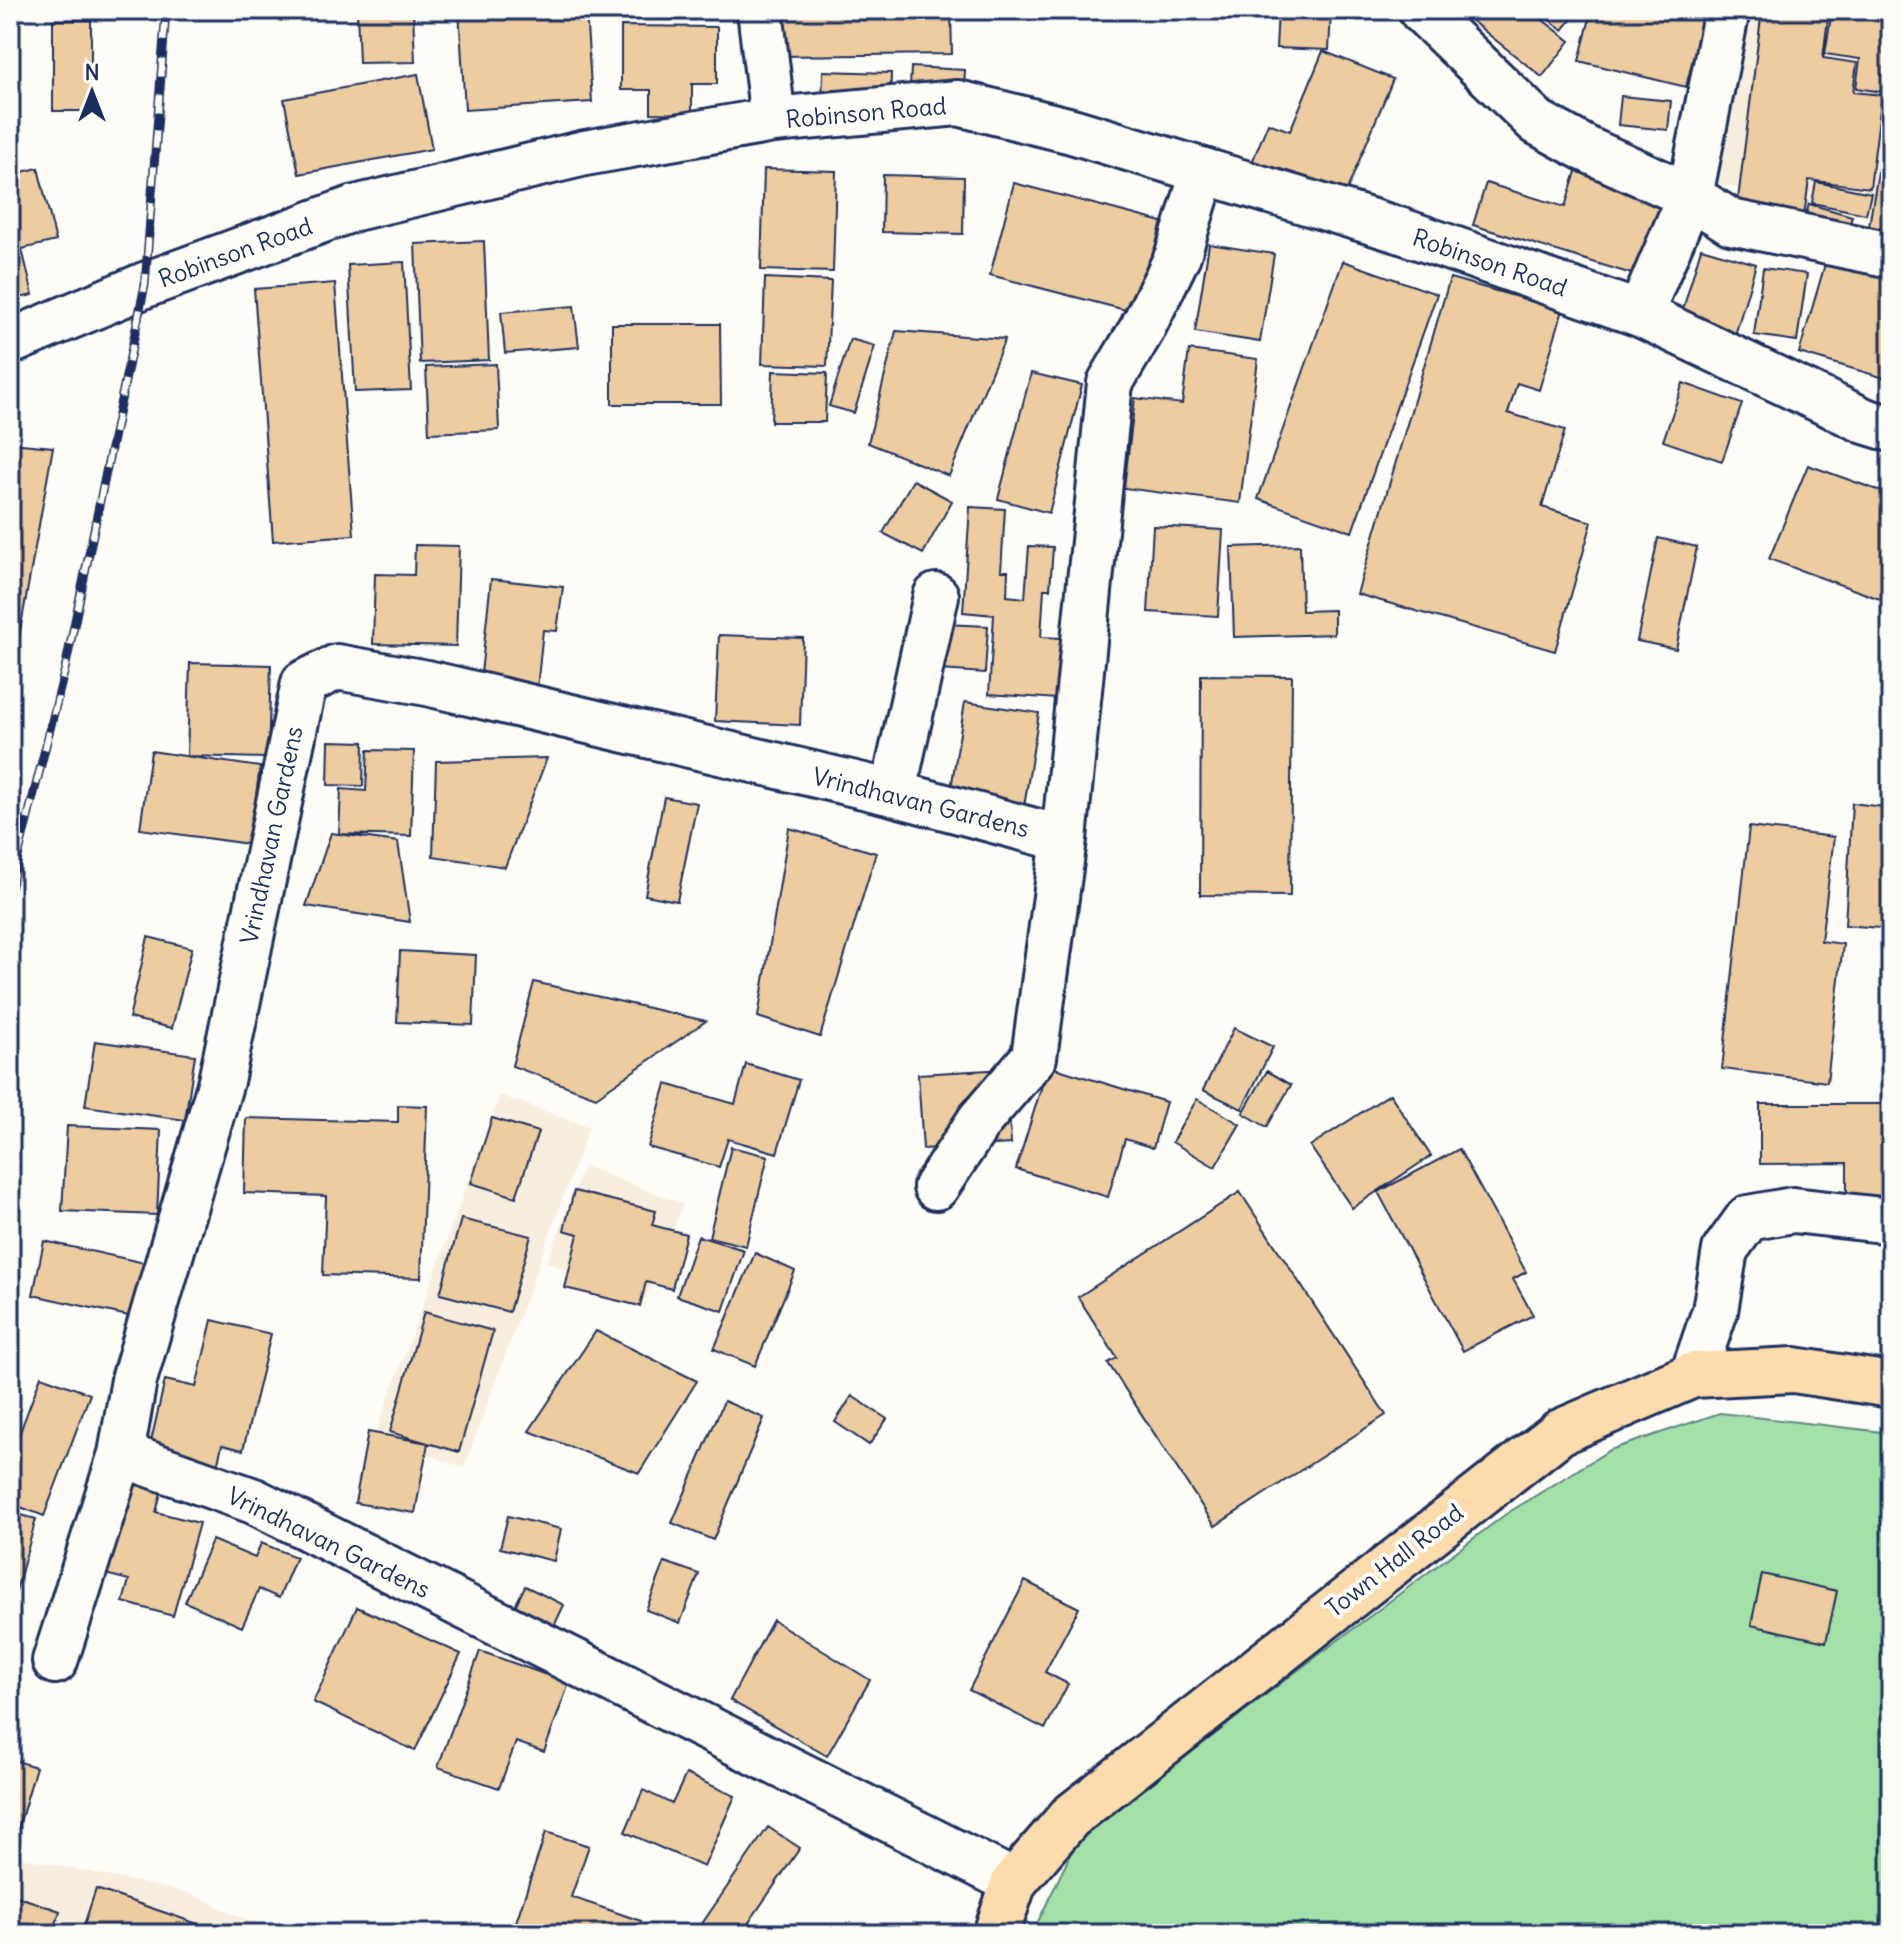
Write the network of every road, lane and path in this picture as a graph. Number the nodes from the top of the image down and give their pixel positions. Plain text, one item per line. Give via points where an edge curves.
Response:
1 (760, 10) edge
2 (1421, 10) edge
3 (1727, 10) edge
4 (773, 120) junction
5 (1203, 173) junction
6 (1690, 196) junction
7 (1891, 255) edge
8 (1640, 314) junction
9 (10, 342) edge
10 (1891, 429) edge
11 (936, 596) dead end
12 (893, 793) junction
13 (1064, 839) junction
14 (936, 1187) dead end
15 (1891, 1221) edge
16 (1693, 1375) junction
17 (1891, 1385) edge
18 (121, 1454) junction
19 (55, 1661) dead end
20 (1014, 1882) junction
21 (996, 1934) edge

1 - 4 street
2 - 6 street via 1537,122
3 - 6 street
4 - 5 street, Robinson Road via 958,103 1072,131
4 - 9 street, Robinson Road via 585,153 355,208 145,285
5 - 8 street, Robinson Road via 1399,230
5 - 13 street, Vrindhavan Gardens via 1178,255 1110,383
6 - 7 street via 1731,222
6 - 8 street
8 - 10 street, Robinson Road
11 - 12 street
12 - 13 street, Vrindhavan Gardens
12 - 18 street, Vrindhavan Gardens via 427,683 337,667 304,683 221,1081 134,1380
13 - 14 street via 1034,1057 980,1120
15 - 16 street via 1793,1210 1748,1218 1725,1250 1715,1311
16 - 17 main road, Town Hall Road via 1794,1370
16 - 20 main road, Town Hall Road via 1560,1432 1070,1817
18 - 19 street
18 - 20 street, Vrindhavan Gardens via 254,1501
20 - 21 main road, Town Hall Road

